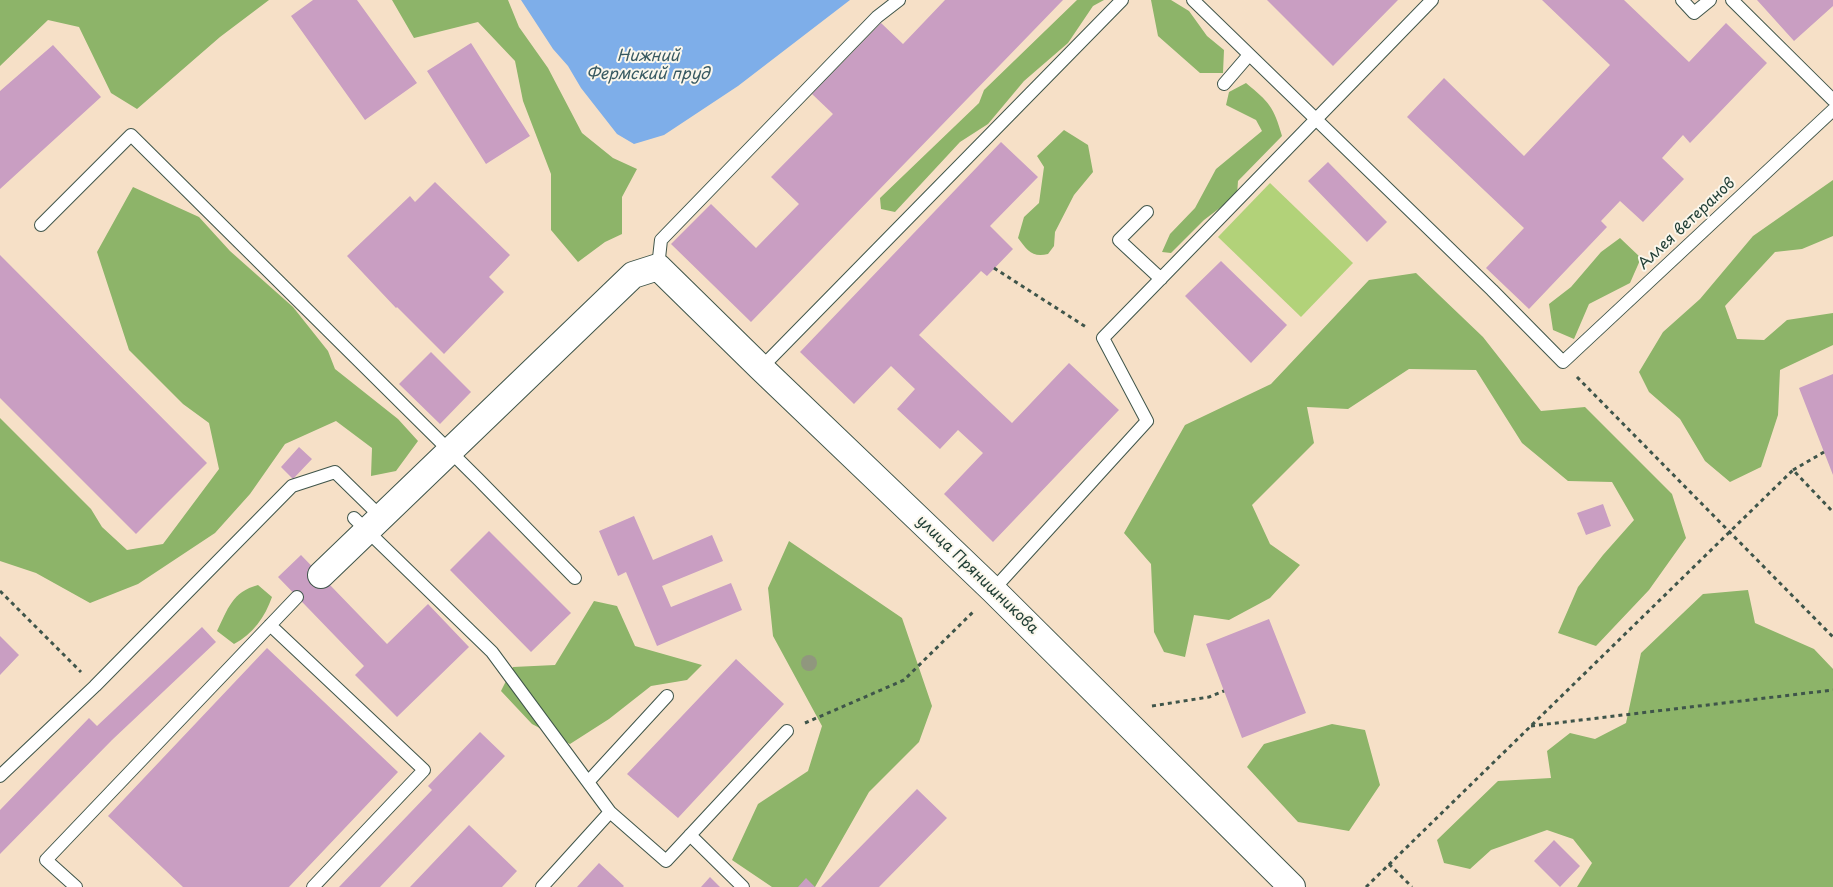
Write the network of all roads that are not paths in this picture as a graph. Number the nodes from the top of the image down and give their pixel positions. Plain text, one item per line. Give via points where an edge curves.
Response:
1 (899, 0) edge
2 (1122, 0) edge
3 (1193, 0) edge
4 (1432, 0) edge
5 (1682, 0) edge
6 (1710, 0) edge
7 (1732, 0) edge
8 (1249, 55) junction
9 (1224, 84) dead end
10 (1833, 100) edge
11 (1833, 110) edge
12 (1316, 120) junction
13 (1147, 212) dead end
14 (41, 226) dead end
15 (658, 267) junction
16 (1161, 279) junction
17 (761, 368) junction
18 (450, 451) junction
19 (367, 522) junction
20 (321, 575) dead end
21 (575, 578) dead end
22 (993, 590) junction
23 (297, 597) dead end
24 (270, 625) junction
25 (667, 696) dead end
26 (787, 731) road end
27 (0, 776) edge
28 (588, 782) junction
29 (610, 812) junction
30 (690, 835) junction
31 (76, 887) edge
32 (313, 887) edge
33 (542, 887) edge
34 (743, 887) edge
35 (1292, 887) edge

1 - 15 lane via 877,17 661,240
2 - 17 lane
3 - 8 lane
4 - 12 lane
5 - 6 lane via 1694,14
7 - 10 lane
8 - 9 lane
8 - 12 lane
11 - 12 lane, Аллея ветеранов via 1563,362
12 - 16 lane
13 - 16 lane via 1118,240
14 - 18 lane via 131,135
15 - 17 street, улица Прянишникова
15 - 18 street via 634,274
16 - 22 lane via 1103,338 1147,421
17 - 22 street, улица Прянишникова
18 - 19 street
18 - 21 lane
19 - 20 street
19 - 27 lane via 335,472 292,486 95,686
19 - 28 lane via 492,652
22 - 35 street, улица Прянишникова
23 - 24 lane
24 - 31 lane via 46,860
24 - 32 lane via 424,770
25 - 28 lane
26 - 30 lane
28 - 29 lane
29 - 30 lane via 666,861
29 - 33 lane
30 - 34 lane

